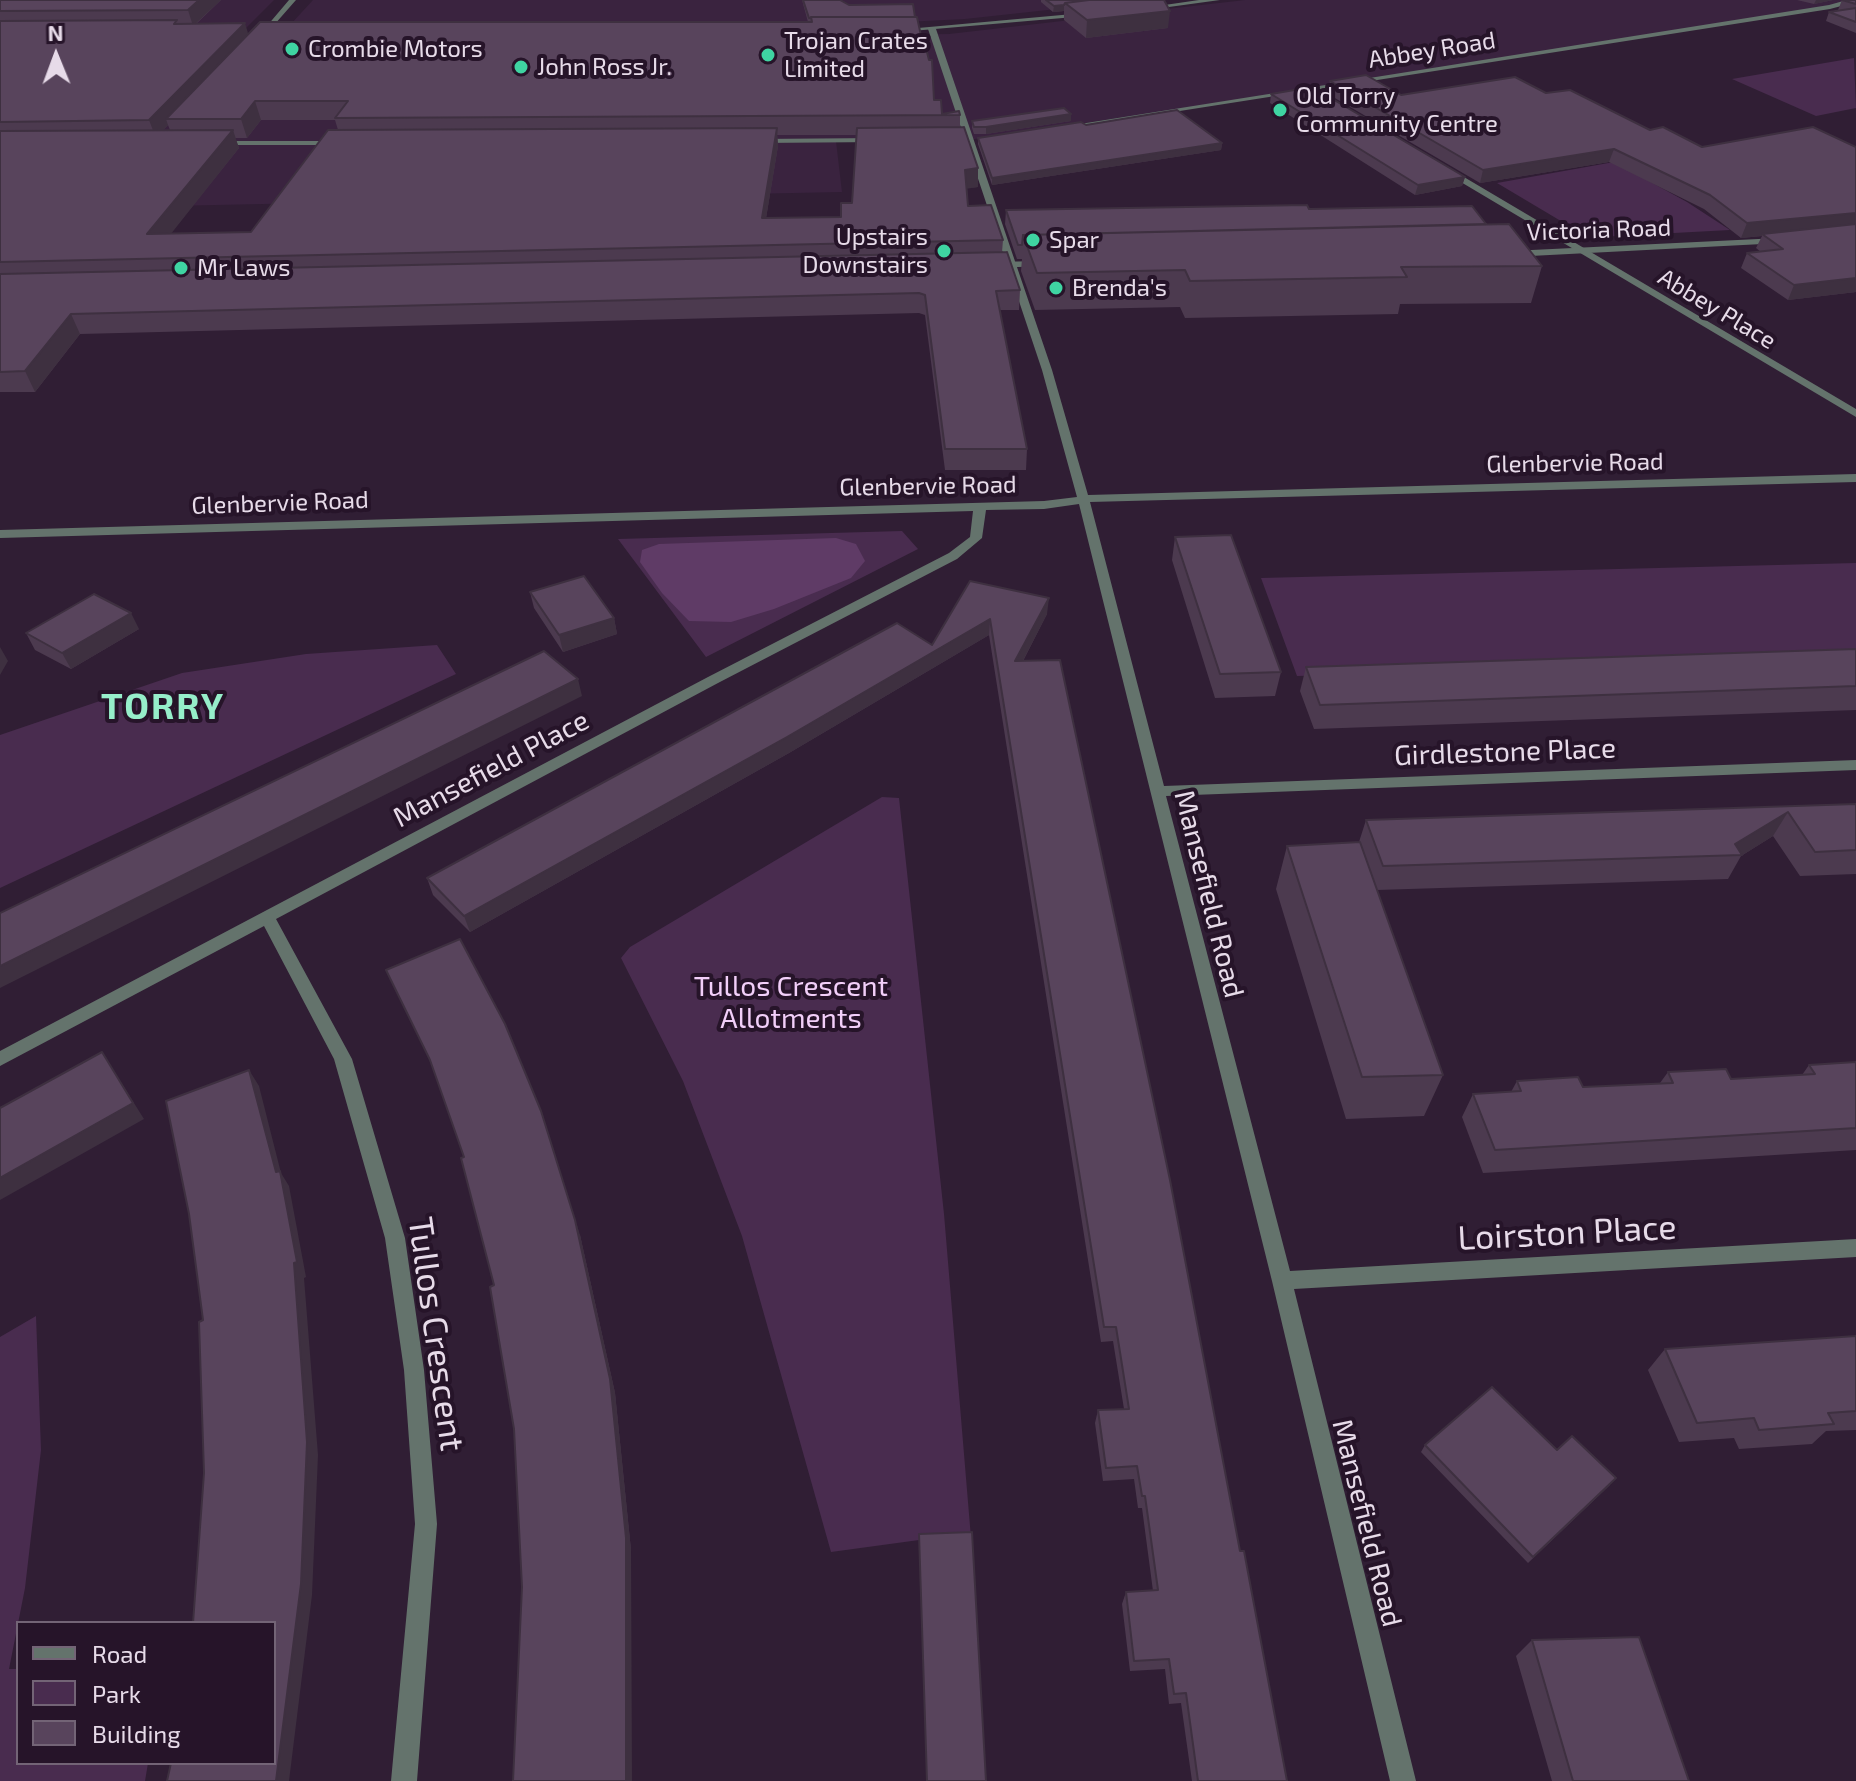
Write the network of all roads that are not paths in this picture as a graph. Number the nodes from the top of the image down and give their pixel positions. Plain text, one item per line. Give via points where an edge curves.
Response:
1 (293, 0) edge
2 (1217, 0) edge
3 (1854, 0) edge
4 (1144, 8) edge
5 (1100, 13) edge
6 (932, 29) junction
7 (887, 30) edge
8 (248, 31) edge
9 (264, 31) junction
10 (280, 31) edge
11 (253, 43) edge
12 (1311, 90) junction
13 (1322, 96) edge
14 (1061, 128) edge
15 (895, 140) edge
16 (747, 141) edge
17 (349, 143) edge
18 (206, 144) edge
19 (1436, 164) edge
20 (1797, 239) edge
21 (1584, 252) junction
22 (1504, 254) edge
23 (1058, 264) edge
24 (1010, 265) junction
25 (982, 266) edge
26 (1856, 414) edge
27 (1856, 478) edge
28 (1084, 501) junction
29 (980, 506) junction
30 (0, 534) edge
31 (1856, 765) edge
32 (1156, 791) junction
33 (268, 919) junction
34 (0, 1059) edge
35 (1856, 1248) edge
36 (1282, 1281) junction
37 (404, 1781) edge
38 (1403, 1781) edge

1 - 9 street
2 - 4 street
3 - 12 street, Abbey Road
5 - 6 street
6 - 7 street
6 - 24 street, Mansefield Road
8 - 9 street
9 - 10 street
9 - 11 street
12 - 13 street
12 - 14 street, Abbey Road
15 - 16 street
17 - 18 street
19 - 21 street, Abbey Place
20 - 21 street, Victoria Road
21 - 22 street, Victoria Road
21 - 26 street, Abbey Place
23 - 24 street
24 - 25 street
24 - 28 street, Mansefield Road
27 - 28 street, Glenbervie Road
28 - 29 street, Glenbervie Road
28 - 32 street, Mansefield Road
29 - 30 street, Glenbervie Road
29 - 33 street, Mansefield Place via 976,538 953,556
31 - 32 street, Girdlestone Place
32 - 36 street, Mansefield Road
33 - 34 street, Mansefield Place
33 - 37 street, Tullos Crescent via 343,1059 395,1238 414,1370 426,1524
35 - 36 street, Loirston Place
36 - 38 street, Mansefield Road

